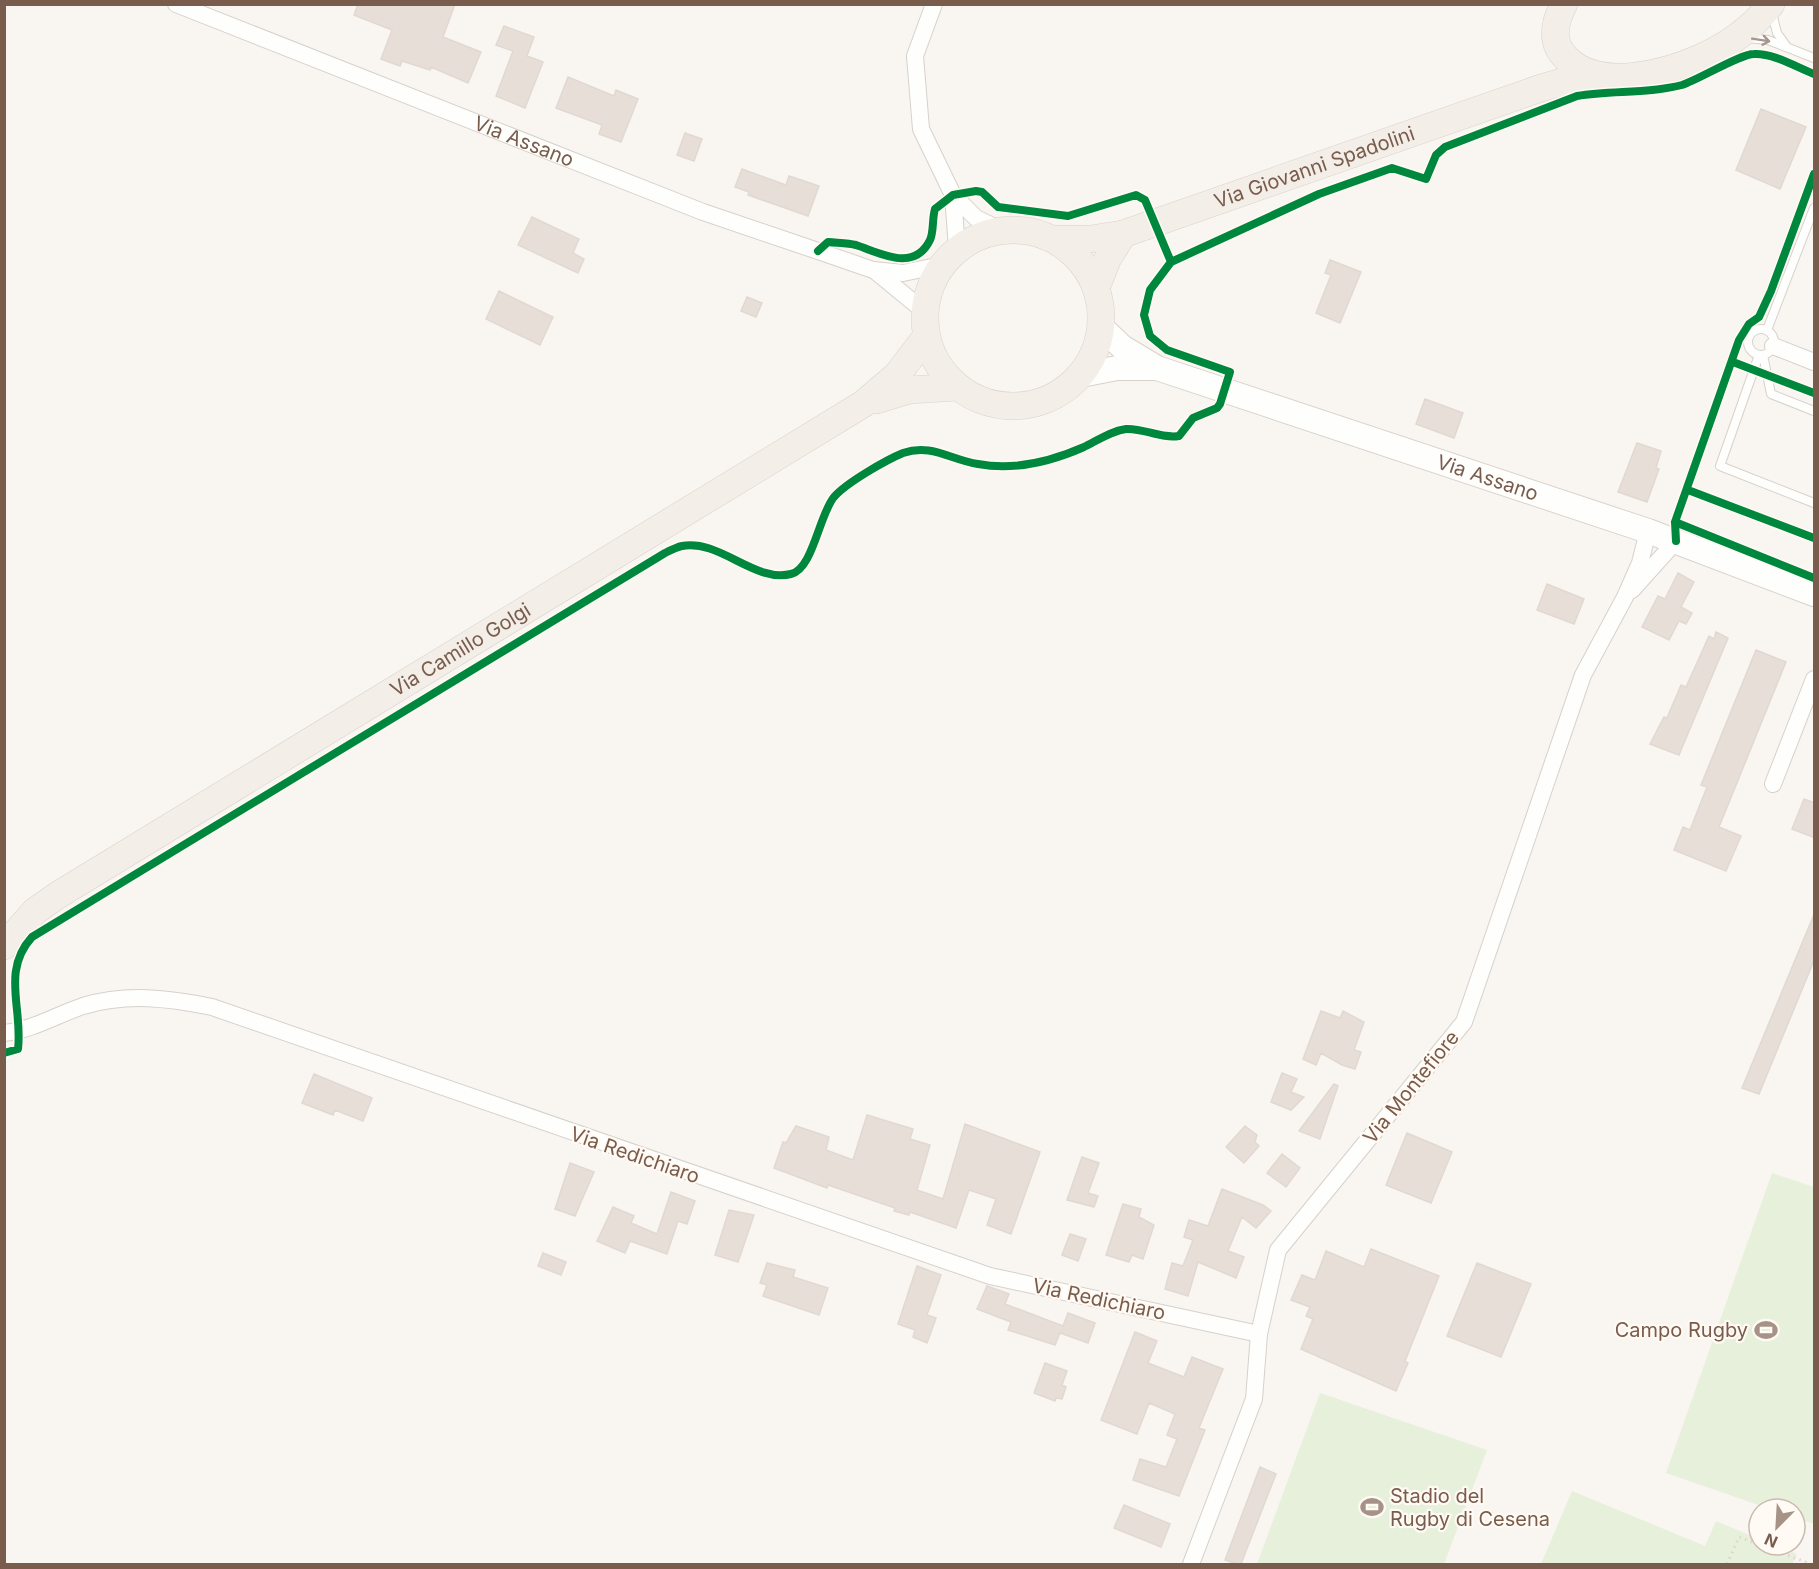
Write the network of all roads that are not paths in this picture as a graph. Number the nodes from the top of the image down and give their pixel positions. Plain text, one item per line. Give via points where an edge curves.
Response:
1 (176, 4) edge
2 (934, 4) edge
3 (1564, 4) edge
4 (1772, 4) edge
5 (1554, 36) junction
6 (1734, 39) junction
7 (1788, 48) junction
8 (1815, 58) edge
9 (1602, 76) junction
10 (1505, 102) junction
11 (954, 195) junction
12 (1815, 208) edge
13 (1001, 230) junction
14 (1123, 234) junction
15 (1053, 239) junction
16 (949, 257) junction
17 (873, 270) junction
18 (1096, 288) junction
19 (925, 324) junction
20 (1101, 327) junction
21 (1765, 346) junction
22 (1815, 362) edge
23 (1157, 369) junction
24 (1082, 375) junction
25 (957, 387) junction
26 (863, 404) junction
27 (1815, 411) edge
28 (1815, 503) edge
29 (1648, 531) junction
30 (1676, 541) junction
31 (1815, 594) edge
32 (1625, 597) junction
33 (1815, 679) edge
34 (1773, 784) dead end
35 (58, 895) junction
36 (4, 914) edge
37 (4, 946) edge
38 (9, 1032) edge
39 (1259, 1334) junction
40 (1191, 1564) edge

1 - 17 street, Via Assano via 703,212
2 - 11 street via 915,56 921,129
3 - 5 main road, Via Giovanni Spadolini
4 - 6 main road, Via Giovanni Spadolini via 1756,23
4 - 7 lane via 1777,33
5 - 9 main road via 1560,52 1572,64
5 - 10 main road, Via Giovanni Spadolini via 1537,75
6 -> 7 lane via 1761,39
6 - 9 main road, Via Giovanni Spadolini via 1703,57 1666,70
7 - 8 lane
9 - 10 main road, Via Giovanni Spadolini via 1572,80
10 - 14 main road, Via Giovanni Spadolini
11 - 13 street via 976,218
11 - 16 street
12 - 21 lane
13 - 15 main road via 1027,231
13 - 16 main road via 978,237
14 - 15 main road, Via Giovanni Spadolini
14 - 18 main road
15 - 18 main road via 1079,259
16 - 17 street, Via Assano via 903,273
16 - 19 main road via 930,287
17 - 19 street, Via Assano
18 - 20 main road
19 - 25 main road via 937,364
19 - 26 main road, Via Camillo Golgi via 897,375
20 - 23 main road, Via Assano via 1122,347
20 - 24 main road via 1095,352
21 - 22 street
21 - 27 lane via 1771,394
21 - 28 lane via 1720,466
23 - 24 main road, Via Assano via 1117,368
23 - 29 main road, Via Assano
24 - 25 main road via 1050,398 1012,407 974,398
25 - 26 main road, Via Camillo Golgi via 909,390
26 - 35 main road, Via Camillo Golgi
29 - 30 main road, Via Assano
29 - 32 street, Via Montefiore
30 - 31 main road, Via Assano
30 - 32 street, Via Montefiore
32 - 39 street, Via Montefiore via 1583,675 1464,1022 1278,1250
33 - 34 street
35 - 36 main road, Via Camillo Golgi
35 - 37 main road, Via Camillo Golgi via 35,911
38 - 39 street, Via Redichiaro via 114,1000 167,998 212,1007 990,1276
39 - 40 street, Via Montefiore via 1254,1399

